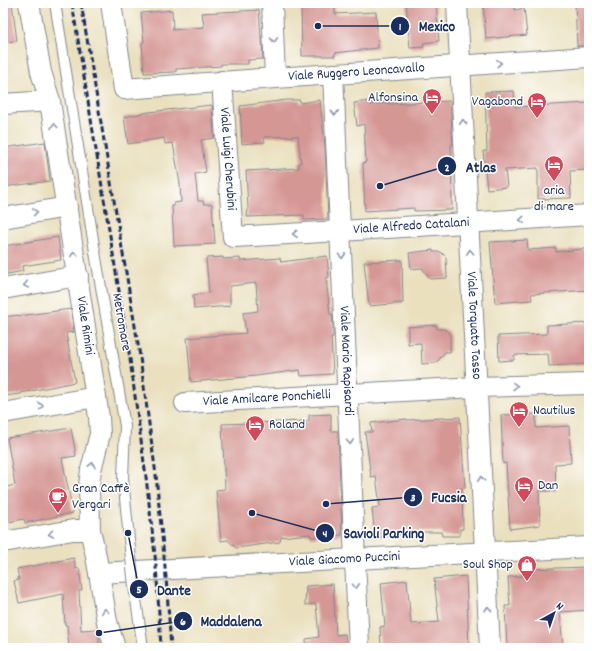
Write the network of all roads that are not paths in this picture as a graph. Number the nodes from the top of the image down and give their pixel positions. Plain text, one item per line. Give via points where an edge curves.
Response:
1 (29, 3) edge
2 (54, 3) edge
3 (111, 3) edge
4 (272, 3) edge
5 (457, 3) edge
6 (589, 57) edge
7 (460, 65) junction
8 (333, 74) junction
9 (276, 78) junction
10 (222, 81) junction
11 (50, 100) junction
12 (3, 104) edge
13 (67, 207) junction
14 (589, 215) edge
15 (3, 218) edge
16 (468, 224) junction
17 (341, 231) junction
18 (233, 237) joint
19 (78, 276) junction
20 (3, 289) edge
21 (589, 384) edge
22 (476, 387) junction
23 (348, 394) junction
24 (96, 396) junction
25 (185, 403) dead end
26 (3, 413) edge
27 (90, 530) junction
28 (3, 542) edge
29 (589, 547) edge
30 (485, 552) junction
31 (355, 559) junction
32 (99, 573) junction
33 (115, 648) edge
34 (143, 648) edge
35 (359, 648) edge
36 (490, 648) edge

1 - 11 street, Viale Rimini via 41,72
2 - 34 lane, Metromare, bridge via 125,426 122,478
3 - 10 street, Viale Ruggero Leoncavallo via 124,89
4 -> 9 street
5 - 7 street, Viale Torquato Tasso
7 -> 6 street, Viale Ruggero Leoncavallo
7 - 8 street, Viale Ruggero Leoncavallo
16 -> 7 street, Viale Torquato Tasso
8 - 9 street, Viale Ruggero Leoncavallo
8 -> 17 street, Viale Mario Rapisardi
9 - 10 street, Viale Ruggero Leoncavallo
10 - 18 street, Viale Luigi Cherubini
11 - 12 street
13 -> 11 street, Viale Rimini
15 -> 13 street
19 -> 13 street, Viale Rimini
14 -> 16 street, Viale Alfredo Catalani
16 - 17 street, Viale Alfredo Catalani
22 -> 16 street, Viale Torquato Tasso
17 -> 18 street, Viale Alfredo Catalani
17 -> 23 street, Viale Mario Rapisardi
19 -> 20 street
19 - 24 street, Viale Rimini
22 -> 21 street, Viale Amilcare Ponchielli
22 - 23 street, Viale Amilcare Ponchielli
30 -> 22 street, Viale Torquato Tasso
23 - 25 street, Viale Amilcare Ponchielli
23 -> 31 street, Viale Mario Rapisardi
26 -> 24 street
27 -> 24 street, Viale Rimini via 89,486 100,434
27 -> 28 street via 72,530
27 - 32 street, Viale Rimini
29 - 30 street, Viale Giacomo Puccini
30 - 31 street, Viale Giacomo Puccini
36 -> 30 street, Viale Torquato Tasso
31 - 32 street, Viale Giacomo Puccini via 247,570
31 -> 35 street, Viale Mario Rapisardi
33 -> 32 street, Viale Rimini via 107,622

